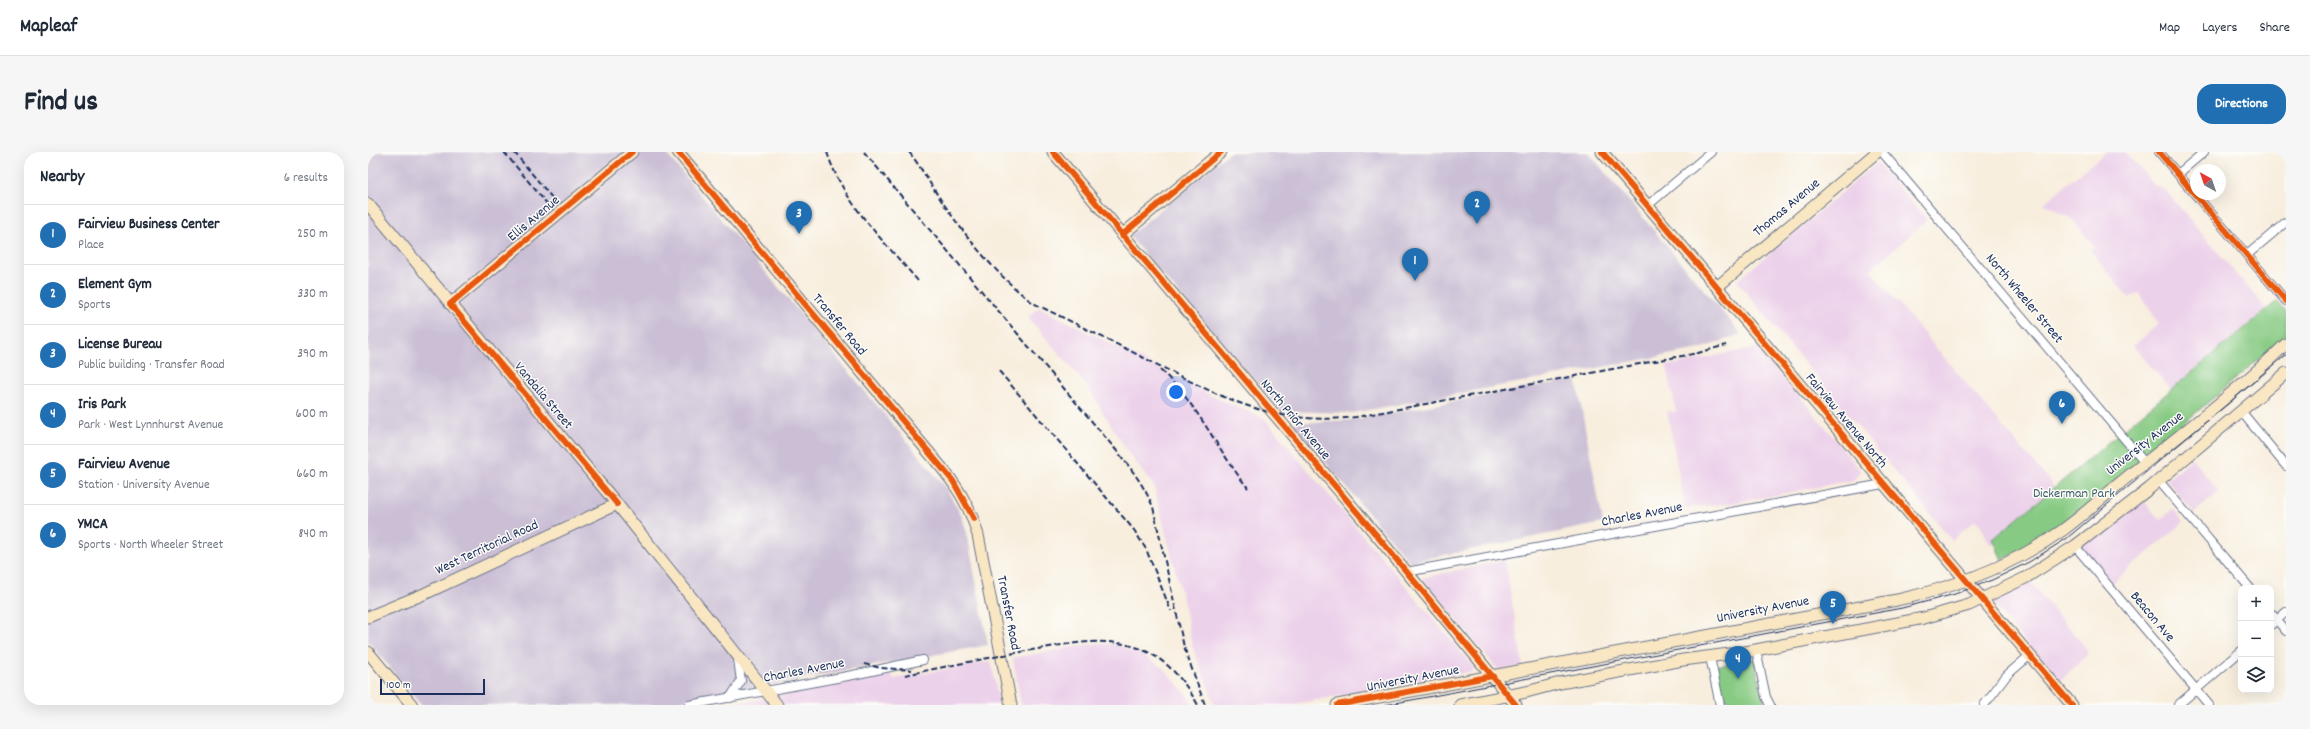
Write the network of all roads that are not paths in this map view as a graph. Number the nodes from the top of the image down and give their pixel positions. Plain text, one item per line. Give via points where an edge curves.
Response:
1 (632, 152) edge
2 (678, 152) edge
3 (1053, 152) edge
4 (1221, 152) edge
5 (1602, 152) edge
6 (1711, 152) edge
7 (1877, 152) edge
8 (1882, 152) edge
9 (2159, 152) edge
10 (2204, 152) edge
11 (2178, 174) junction
12 (368, 204) edge
13 (1648, 206) junction
14 (2286, 222) edge
15 (1122, 235) junction
16 (2247, 255) junction
17 (1716, 287) junction
18 (2286, 301) edge
19 (450, 304) junction
20 (2286, 344) edge
21 (2286, 373) edge
22 (2241, 411) junction
23 (2145, 463) junction
24 (2286, 466) edge
25 (2159, 481) junction
26 (1883, 484) junction
27 (617, 504) junction
28 (2075, 546) junction
29 (1406, 572) junction
30 (1966, 580) junction
31 (2247, 585) edge
32 (1982, 599) junction
33 (2286, 612) edge
34 (368, 617) edge
35 (2274, 622) edge
36 (2286, 631) edge
37 (1756, 650) junction
38 (368, 652) edge
39 (737, 654) junction
40 (2238, 654) edge
41 (1710, 656) junction
42 (2029, 656) junction
43 (922, 660) dead end
44 (1493, 676) junction
45 (2196, 690) junction
46 (767, 692) junction
47 (1509, 696) junction
48 (730, 698) junction
49 (412, 705) edge
50 (689, 705) edge
51 (777, 705) edge
52 (1011, 705) edge
53 (1337, 705) edge
54 (1460, 705) edge
55 (1516, 705) edge
56 (1720, 705) edge
57 (1770, 705) edge
58 (1984, 705) edge
59 (2072, 705) edge
60 (2178, 705) edge
61 (2210, 705) edge

1 - 19 street, Ellis Avenue
2 - 52 street, Transfer Road via 960,492 971,512 978,535
3 - 15 street, North Prior Avenue
4 - 15 street
5 - 13 street, Fairview Avenue North
6 - 13 street
7 - 17 street, Thomas Avenue
8 - 23 street, North Wheeler Street
9 - 11 street
10 - 11 street
11 - 16 street
12 - 19 street, Vandalia Street
13 - 17 street, Fairview Avenue North
14 - 16 street
15 - 29 street, North Prior Avenue
16 - 18 street
17 - 26 street, Fairview Avenue North
19 - 27 street, Vandalia Street
20 - 23 street, University Avenue via 2180,437
21 - 22 street
22 - 24 street
22 - 25 street
23 - 30 street, University Avenue via 2053,536 2015,558
25 - 28 street
25 - 31 street
26 - 29 street, Charles Avenue
26 - 30 street, Fairview Avenue North
27 - 34 street, West Territorial Road via 424,594
27 - 39 street, Vandalia Street
28 - 32 street via 2035,573
28 - 45 street, Beacon Ave
29 - 44 street, North Prior Avenue
30 - 32 street, Fairview Avenue North
30 - 44 street, University Avenue via 1939,590 1897,600
32 - 37 street via 1924,618
32 - 42 street, Fairview Avenue North
33 - 35 street
35 - 36 street
37 - 41 street
37 - 57 street
38 - 49 street
39 - 46 street, Vandalia Street
39 - 48 street, Vandalia Street via 741,681
40 - 45 street
41 - 47 street via 1560,683
41 - 56 street
42 - 58 street via 2007,675
42 - 59 street, Fairview Avenue North
43 - 46 street, Charles Avenue
44 - 47 street, North Prior Avenue
44 - 53 street, University Avenue
45 - 60 street
45 - 61 street, Beacon Ave
46 - 48 street, Charles Avenue
46 - 51 street, Vandalia Street
47 - 54 street
47 - 55 street, North Prior Avenue
48 - 50 street, Charles Avenue

